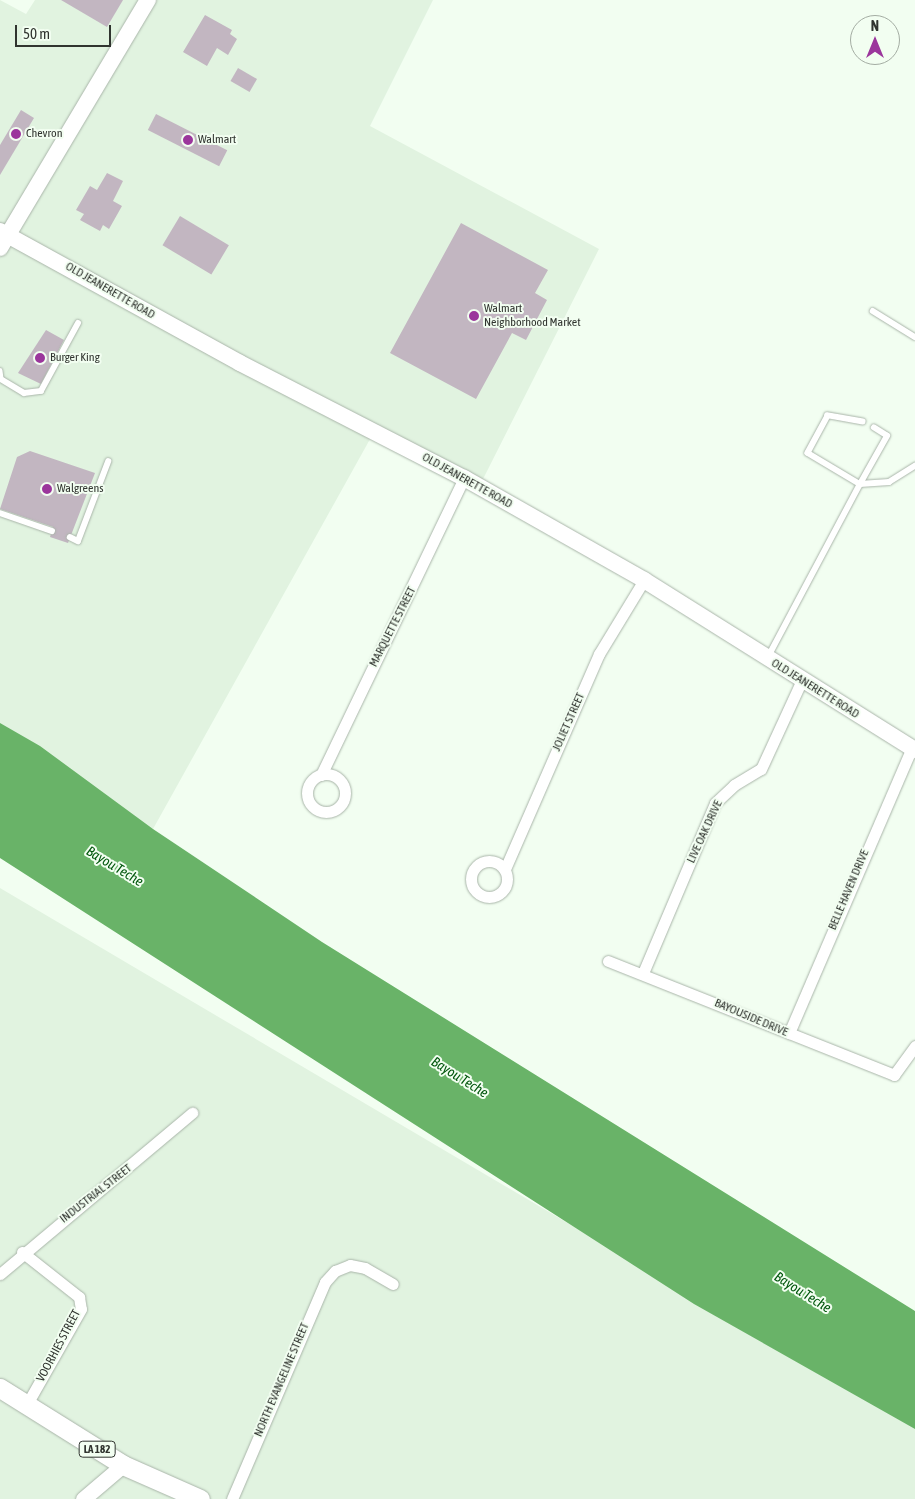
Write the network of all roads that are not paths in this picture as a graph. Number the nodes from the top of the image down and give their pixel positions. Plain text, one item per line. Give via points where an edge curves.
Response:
1 (148, 0) edge
2 (2, 238) edge
3 (873, 311) dead end
4 (78, 323) dead end
5 (915, 336) edge
6 (0, 371) edge
7 (863, 422) dead end
8 (874, 428) dead end
9 (108, 462) dead end
10 (915, 466) edge
11 (464, 478) junction
12 (860, 484) junction
13 (0, 513) edge
14 (52, 531) dead end
15 (70, 538) dead end
16 (644, 580) junction
17 (767, 658) junction
18 (801, 682) junction
19 (913, 749) edge
20 (321, 774) dead end
21 (505, 869) dead end
22 (608, 961) dead end
23 (643, 973) junction
24 (789, 1033) junction
25 (915, 1046) edge
26 (192, 1113) dead end
27 (22, 1252) junction
28 (0, 1274) edge
29 (393, 1284) dead end
30 (0, 1388) edge
31 (27, 1404) junction
32 (123, 1465) junction
33 (83, 1499) edge
34 (200, 1499) edge
35 (232, 1499) edge

1 - 2 main road
2 - 11 main road, OLD JEANERETTE ROAD
3 - 5 lane
4 - 6 lane via 41,391 24,393 1,379
7 - 12 lane via 828,416 808,453
8 - 12 lane via 887,436
9 - 15 lane via 78,542
10 - 12 lane via 889,482
11 - 16 main road, OLD JEANERETTE ROAD
11 - 20 street, MARQUETTE STREET
12 - 17 lane
13 - 14 lane
16 - 17 main road, OLD JEANERETTE ROAD
16 - 21 street, JOLIET STREET via 599,654
17 - 18 main road, OLD JEANERETTE ROAD
18 - 19 main road, OLD JEANERETTE ROAD
18 - 23 street, LIVE OAK DRIVE via 761,768 734,784 715,804
19 - 24 street, BELLE HAVEN DRIVE
22 - 23 street, BAYOUSIDE DRIVE
23 - 24 street, BAYOUSIDE DRIVE
24 - 25 street, BAYOUSIDE DRIVE via 894,1076
26 - 27 street, INDUSTRIAL STREET
27 - 28 street, INDUSTRIAL STREET
27 - 31 street, VOORHIES STREET via 79,1297 81,1308
29 - 35 street, NORTH EVANGELINE STREET via 366,1268 342,1268 325,1282
30 - 31 main road, LA 182
31 - 32 main road, LA 182
32 - 33 street
32 - 34 main road, LA 182

